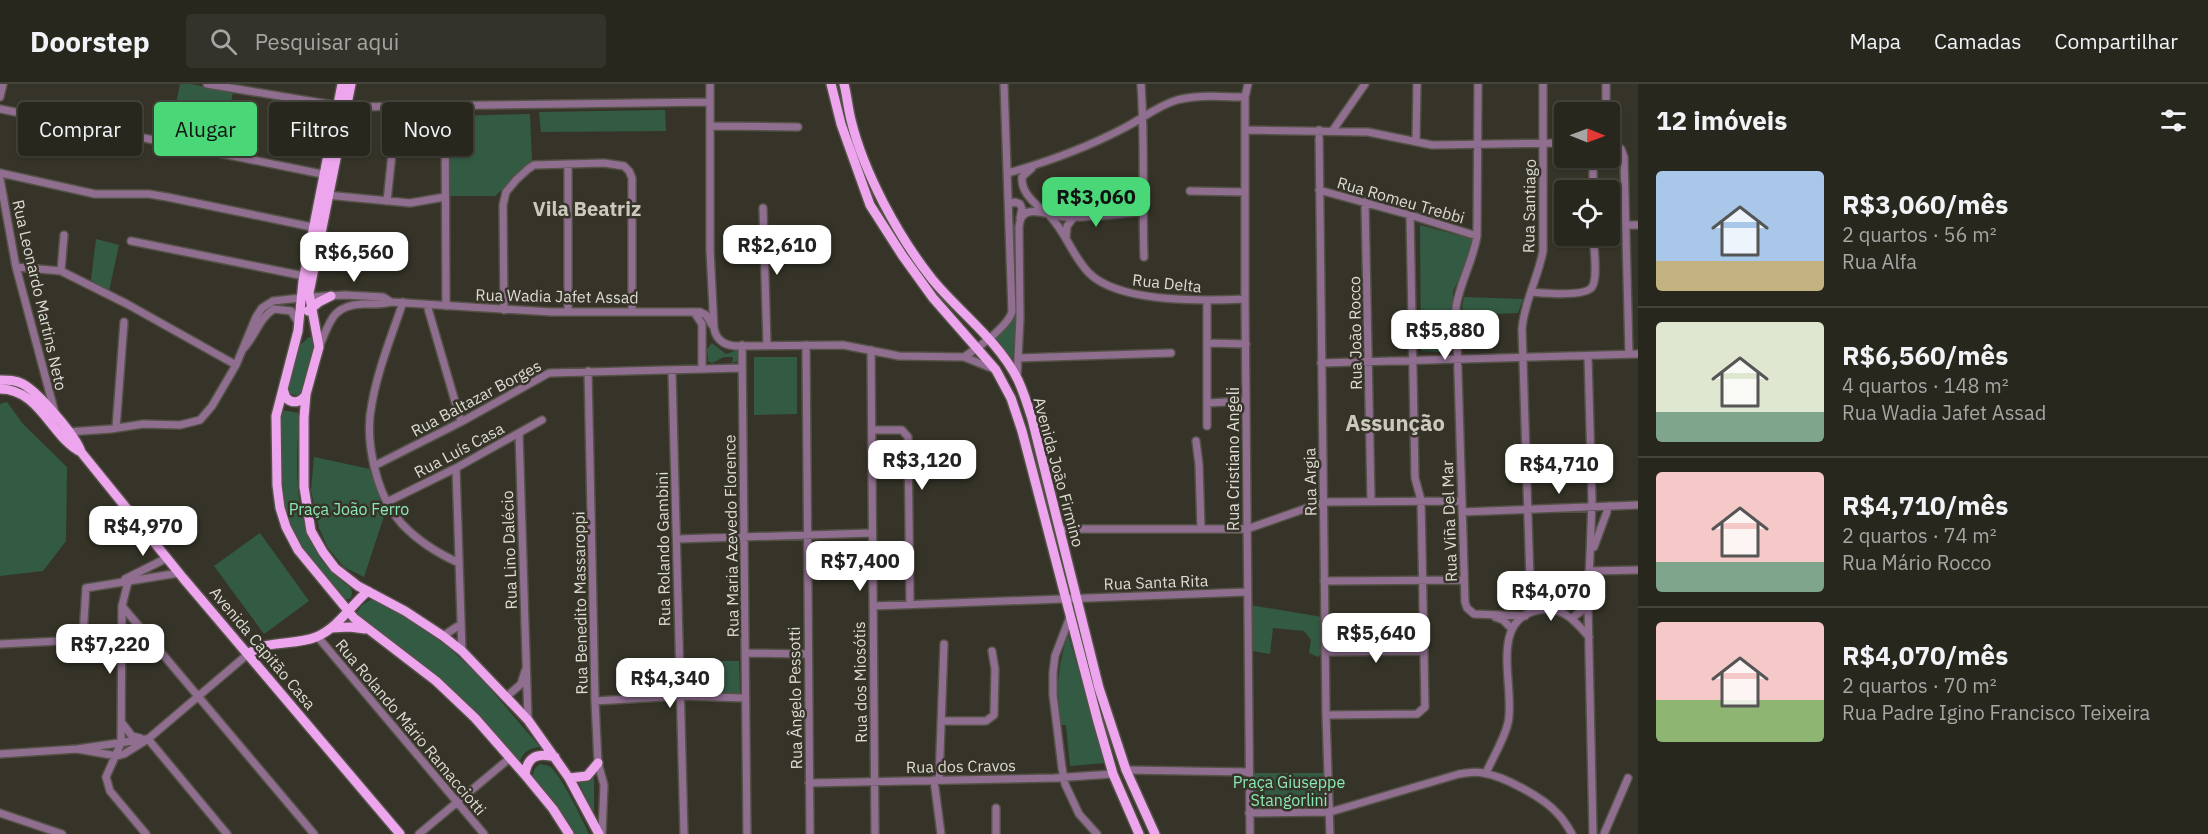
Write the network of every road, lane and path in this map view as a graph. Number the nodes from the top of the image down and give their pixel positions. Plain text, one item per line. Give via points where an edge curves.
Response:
1 (3, 84) edge
2 (207, 84) edge
3 (342, 84) edge
4 (351, 84) edge
5 (710, 84) edge
6 (831, 84) edge
7 (844, 84) edge
8 (1004, 84) edge
9 (1141, 84) edge
10 (1248, 84) edge
11 (1365, 84) edge
12 (1417, 84) edge
13 (1478, 84) edge
14 (1543, 84) edge
15 (1606, 84) edge
16 (0, 97) edge
17 (1245, 97) junction
18 (317, 102) edge
19 (341, 102) edge
20 (343, 102) edge
21 (710, 102) junction
22 (1606, 102) edge
23 (473, 105) edge
24 (0, 109) edge
25 (1144, 116) junction
26 (710, 126) junction
27 (798, 127) dead end
28 (1245, 130) junction
29 (1318, 130) junction
30 (1333, 130) junction
31 (1416, 141) junction
32 (1543, 142) junction
33 (1554, 143) edge
34 (1477, 144) junction
35 (1620, 149) edge
36 (332, 156) edge
37 (392, 156) edge
38 (445, 156) edge
39 (568, 164) junction
40 (1036, 165) junction
41 (1008, 172) junction
42 (0, 173) edge
43 (328, 175) junction
44 (0, 179) edge
45 (1319, 190) junction
46 (1190, 191) dead end
47 (1245, 192) junction
48 (324, 195) junction
49 (445, 198) junction
50 (387, 201) junction
51 (1365, 202) junction
52 (1009, 204) junction
53 (763, 208) dead end
54 (1142, 212) junction
55 (1047, 214) junction
56 (1410, 215) junction
57 (1074, 217) junction
58 (1020, 218) junction
59 (1626, 225) junction
60 (1638, 225) edge
61 (318, 229) junction
62 (64, 235) dead end
63 (1477, 236) junction
64 (131, 241) dead end
65 (1066, 241) junction
66 (314, 245) junction
67 (1594, 246) edge
68 (404, 254) dead end
69 (1144, 257) dead end
70 (16, 267) junction
71 (61, 271) junction
72 (304, 276) junction
73 (1532, 292) junction
74 (331, 296) junction
75 (305, 297) junction
76 (1245, 299) junction
77 (1207, 300) junction
78 (391, 302) junction
79 (403, 302) junction
80 (427, 305) junction
81 (446, 306) junction
82 (311, 308) junction
83 (504, 310) junction
84 (568, 312) junction
85 (632, 312) junction
86 (694, 312) junction
87 (124, 322) dead end
88 (298, 327) junction
89 (1001, 327) junction
90 (714, 328) junction
91 (980, 330) junction
92 (317, 336) junction
93 (988, 338) junction
94 (719, 340) junction
95 (1207, 343) junction
96 (1246, 344) junction
97 (742, 345) junction
98 (767, 345) junction
99 (806, 345) junction
100 (319, 347) junction
101 (243, 349) junction
102 (702, 349) junction
103 (977, 349) junction
104 (871, 351) junction
105 (1171, 353) dead end
106 (1629, 354) junction
107 (1638, 354) edge
108 (1588, 356) junction
109 (964, 357) junction
110 (1523, 357) junction
111 (1018, 358) junction
112 (1457, 358) junction
113 (1413, 360) junction
114 (1369, 362) junction
115 (1321, 363) junction
116 (236, 365) junction
117 (742, 368) junction
118 (702, 369) junction
119 (996, 370) junction
120 (588, 371) junction
121 (672, 371) junction
122 (1017, 379) junction
123 (0, 380) edge
124 (0, 389) edge
125 (283, 389) junction
126 (306, 394) junction
127 (1246, 401) junction
128 (1207, 404) junction
129 (55, 416) junction
130 (542, 420) dead end
131 (461, 422) junction
132 (1207, 426) dead end
133 (116, 428) junction
134 (872, 430) junction
135 (519, 433) junction
136 (66, 434) junction
137 (1196, 441) dead end
138 (374, 466) junction
139 (456, 468) junction
140 (1371, 500) junction
141 (1421, 500) junction
142 (1462, 501) junction
143 (387, 502) junction
144 (1324, 502) junction
145 (1638, 505) edge
146 (1592, 506) junction
147 (1609, 506) junction
148 (1528, 510) junction
149 (1462, 512) junction
150 (1059, 529) junction
151 (1201, 529) junction
152 (1247, 529) junction
153 (872, 533) junction
154 (807, 535) junction
155 (744, 537) junction
156 (677, 539) junction
157 (1592, 552) junction
158 (167, 558) junction
159 (459, 563) junction
160 (1638, 570) edge
161 (1589, 571) junction
162 (179, 573) junction
163 (128, 580) junction
164 (1424, 580) junction
165 (1464, 580) junction
166 (1324, 581) junction
167 (368, 591) junction
168 (1247, 592) junction
169 (1076, 598) junction
170 (1065, 599) junction
171 (910, 605) junction
172 (122, 606) junction
173 (873, 606) junction
174 (1588, 606) junction
175 (347, 609) junction
176 (1528, 614) junction
177 (1493, 616) junction
178 (1070, 617) junction
179 (1572, 618) junction
180 (462, 624) junction
181 (331, 628) junction
182 (367, 629) junction
183 (1512, 629) junction
184 (143, 632) junction
185 (317, 636) junction
186 (443, 636) junction
187 (1589, 637) junction
188 (122, 639) junction
189 (0, 644) edge
190 (944, 644) dead end
191 (462, 651) junction
192 (992, 651) dead end
193 (1424, 651) junction
194 (1327, 652) junction
195 (745, 653) junction
196 (248, 654) junction
197 (808, 654) junction
198 (527, 666) junction
199 (198, 696) junction
200 (680, 696) junction
201 (506, 697) junction
202 (745, 699) junction
203 (596, 700) junction
204 (1326, 715) junction
205 (528, 720) junction
206 (941, 721) junction
207 (122, 723) junction
208 (148, 738) junction
209 (121, 744) junction
210 (76, 749) junction
211 (0, 754) edge
212 (117, 756) junction
213 (555, 756) junction
214 (510, 758) junction
215 (598, 763) junction
216 (1126, 770) junction
217 (1249, 772) junction
218 (1486, 773) junction
219 (1113, 774) junction
220 (525, 775) junction
221 (569, 778) junction
222 (1063, 778) junction
223 (1628, 778) dead end
224 (937, 780) junction
225 (874, 781) junction
226 (809, 783) junction
227 (458, 802) junction
228 (996, 808) dead end
229 (1330, 812) junction
230 (0, 813) edge
231 (1249, 813) junction
232 (568, 833) edge
233 (63, 834) edge
234 (146, 834) edge
235 (227, 834) edge
236 (314, 834) edge
237 (400, 834) edge
238 (419, 834) edge
239 (484, 834) edge
240 (601, 834) edge
241 (684, 834) edge
242 (747, 834) edge
243 (810, 834) edge
244 (875, 834) edge
245 (941, 834) edge
246 (996, 834) edge
247 (1097, 834) edge
248 (1139, 834) edge
249 (1155, 834) edge
250 (1250, 834) edge
251 (1330, 834) edge
252 (1572, 834) edge
253 (1593, 834) edge
254 (1604, 834) edge

1 - 16 street
2 - 18 street
3 - 19 main road
4 - 20 main road
5 - 21 street
6 - 103 main road, Avenida João Firmino via 870,205 922,283
7 - 91 main road, Avenida João Firmino via 851,121 885,204 932,279
8 - 41 street
9 - 25 street
10 - 17 street, Rua Cristiano Angeli
11 - 30 street
12 - 31 street
13 - 34 street, Rua Viña Del Mar
14 - 32 street, Rua Santiago
15 - 22 street
17 - 25 street via 1190,98 1168,103
17 - 28 street, Rua Cristiano Angeli
21 - 23 street
21 - 26 street
24 - 43 street
25 - 40 street
25 - 54 street
26 - 27 street
26 - 90 street
28 - 29 street
28 - 47 street, Rua Cristiano Angeli
29 - 30 street
29 - 45 street, Rua Argia
30 - 31 street
31 - 34 street via 1432,145
32 - 33 street
32 - 34 street
32 - 73 street, Rua Santiago via 1543,251
34 - 63 street, Rua Viña Del Mar
35 - 59 street via 1624,157
36 - 43 main road
37 - 50 street
38 - 49 street
39 - 83 street via 531,167 506,192 502,210
39 - 84 street
39 - 85 street via 615,164 629,171 633,188
40 - 41 street
40 - 55 street, Rua Delta via 1025,173 1022,184
41 - 52 street
42 - 61 street via 95,194 167,197
43 - 48 main road
44 - 70 street, Rua Leonardo Martins Neto
45 - 51 street, Rua Romeu Trebbi
45 - 115 street, Rua Argia
46 - 47 street
47 - 76 street, Rua Cristiano Angeli
48 - 50 street
48 - 61 main road
49 - 50 street via 410,203
49 - 81 street
51 - 56 street, Rua Romeu Trebbi
51 - 114 street, Rua João Rocco
52 - 58 street via 1020,204
52 - 89 street via 1012,309
53 - 98 street
54 - 57 street
54 - 69 street
55 - 57 street
55 - 58 street via 1030,212
55 - 65 street, Rua Delta
56 - 63 street, Rua Romeu Trebbi
56 - 113 street
57 - 65 street via 1067,226
58 - 111 street
59 - 60 street
59 - 106 street
61 - 66 main road
62 - 71 street
63 - 112 street, Rua Viña Del Mar via 1456,307
64 - 72 street
65 - 77 street, Rua Delta via 1086,271 1110,288 1131,294
66 - 68 street
66 - 72 main road
66 - 75 main road
67 - 73 street via 1595,274 1590,289
70 - 71 street
70 - 129 street, Rua Leonardo Martins Neto
71 - 116 street
72 - 75 main road
73 - 110 street, Rua Santiago via 1523,314
74 - 75 street, Rua Wadia Jafet Assad
74 - 78 street, Rua Wadia Jafet Assad via 383,297
74 - 82 main road
75 - 82 main road
75 - 88 main road
75 - 101 street, Rua Wadia Jafet Assad via 273,301 262,308
76 - 77 street, Rua Delta
76 - 96 street, Rua Cristiano Angeli
77 - 95 street
78 - 79 street, Rua Wadia Jafet Assad
78 - 100 street, Rua Wadia Jafet Assad via 341,308
79 - 80 street, Rua Wadia Jafet Assad
79 - 138 street via 371,405
80 - 81 street, Rua Wadia Jafet Assad
80 - 131 street
81 - 83 street, Rua Wadia Jafet Assad
82 - 88 main road
82 - 92 main road
83 - 84 street, Rua Wadia Jafet Assad
84 - 85 street, Rua Wadia Jafet Assad
85 - 86 street, Rua Wadia Jafet Assad
86 - 90 street via 704,314
86 - 102 street via 702,324
87 - 133 street
88 - 92 main road via 314,331
88 - 101 street, Rua Wadia Jafet Assad via 291,311 274,309
88 - 125 main road
89 - 91 street
89 - 93 street
90 - 94 street
91 - 93 main road, Avenida João Firmino
92 - 100 main road
93 - 103 street
93 - 122 main road, Avenida João Firmino
94 - 97 street
94 - 102 street
95 - 96 street
95 - 128 street
96 - 127 street, Rua Cristiano Angeli
97 - 98 street
97 - 117 street, Rua Maria Azevedo Florence
98 - 99 street
99 - 104 street via 843,345
99 - 154 street, Rua Ângelo Pessotti
100 - 126 main road
101 - 116 street, Rua Wadia Jafet Assad
102 - 118 street
103 - 109 street
103 - 119 main road, Avenida João Firmino
104 - 109 street via 910,357
104 - 134 street, Rua dos Miosótis
105 - 111 street
106 - 107 street
106 - 108 street
108 - 110 street
108 - 146 street
109 - 119 street
110 - 112 street
110 - 148 street, Rua Santiago
111 - 122 street
112 - 113 street
112 - 142 street, Rua Viña Del Mar
113 - 114 street
113 - 141 street via 1414,478
114 - 115 street
114 - 140 street, Rua João Rocco
115 - 144 street, Rua Argia
116 - 133 street, Rua Wadia Jafet Assad via 200,420 180,425
117 - 118 street, Rua Baltazar Borges
117 - 155 street, Rua Maria Azevedo Florence
118 - 121 street, Rua Baltazar Borges
119 - 170 main road, Avenida João Firmino via 1017,414
120 - 121 street, Rua Baltazar Borges
120 - 131 street, Rua Baltazar Borges via 549,373
120 - 203 street, Rua Benedito Massaroppi
121 - 156 street, Rua Rolando Gambini
122 - 150 main road, Avenida João Firmino via 1032,419
123 - 129 main road, Avenida Capitão Casa via 24,384
124 - 136 main road, Avenida Capitão Casa via 28,398
125 - 126 main road via 292,402
125 - 175 main road via 276,416 280,508 298,550
126 - 167 main road via 304,487 311,531 335,568
127 - 128 street
127 - 152 street, Rua Cristiano Angeli
128 - 132 street
129 - 136 main road, Avenida Capitão Casa
130 - 135 street, Rua Luís Casa
131 - 138 street, Rua Baltazar Borges
133 - 136 street, Rua Wadia Jafet Assad
134 - 153 street, Rua dos Miosótis
134 - 171 street via 902,430 908,437
135 - 139 street, Rua Luís Casa
135 - 198 street, Rua Lino Dalécio
136 - 158 main road, Avenida Capitão Casa via 73,448 81,452
137 - 151 street
138 - 143 street
139 - 143 street, Rua Luís Casa
139 - 159 street
140 - 141 street
140 - 144 street
141 - 142 street
141 - 164 street
142 - 149 street, Rua Viña Del Mar
143 - 159 street via 414,535
144 - 152 street
144 - 166 street, Rua Argia
145 - 147 street
146 - 147 street
146 - 148 street
146 - 157 street
147 - 157 street
148 - 149 street
148 - 176 street, Rua Santiago
149 - 165 street, Rua Viña Del Mar
150 - 151 street
150 - 169 main road, Avenida João Firmino
151 - 152 street
152 - 168 street, Rua Cristiano Angeli
153 - 154 street
153 - 173 street, Rua dos Miosótis
154 - 155 street
154 - 197 street, Rua Ângelo Pessotti
155 - 156 street
155 - 195 street, Rua Maria Azevedo Florence
156 - 200 street, Rua Rolando Gambini
157 - 161 street
158 - 162 main road, Avenida Capitão Casa
158 - 163 street
159 - 180 street
160 - 161 street
161 - 174 street
162 - 163 street
162 - 196 main road, Avenida Capitão Casa
163 - 172 street
163 - 189 street via 86,588 80,640
164 - 165 street
164 - 166 street
164 - 193 street
165 - 177 street, Rua Viña Del Mar via 1465,602 1470,612
166 - 194 street, Rua Argia
167 - 175 main road
167 - 186 main road
168 - 169 street, Rua Santa Rita
168 - 217 street, Rua Cristiano Angeli
169 - 170 street, Rua Santa Rita
169 - 216 main road, Avenida João Firmino via 1099,688
170 - 171 street, Rua Santa Rita
170 - 178 main road, Avenida João Firmino
171 - 173 street, Rua Santa Rita
172 - 184 street
172 - 188 street
173 - 225 street, Rua dos Miosótis
174 - 179 street
174 - 187 street
175 - 181 main road
175 - 182 main road
176 - 177 street, Rua Viña Del Mar
176 - 179 street, Rua Viña Del Mar via 1554,610
176 - 183 street
177 - 183 street, Rua Viña Del Mar
178 - 219 main road, Avenida João Firmino
178 - 222 street via 1053,673
179 - 187 street
180 - 186 street
180 - 191 street
181 - 182 main road
181 - 185 main road
182 - 214 main road via 436,681
183 - 218 street via 1507,643 1508,724
184 - 188 street
184 - 199 street
185 - 196 main road via 267,645
185 - 227 street, Rua Rolando Mário Ramacciotti
186 - 191 main road
187 - 253 street
188 - 207 street
190 - 206 street
191 - 201 main road
192 - 206 street via 994,715 986,721
193 - 194 street
193 - 204 street via 1426,701 1422,711
194 - 204 street, Rua Argia
195 - 197 street
195 - 202 street, Rua Maria Azevedo Florence
196 - 199 street
196 - 237 main road, Avenida Capitão Casa
197 - 226 street, Rua Ângelo Pessotti
198 - 201 street via 521,684
198 - 205 street, Rua Lino Dalécio
199 - 208 street
199 - 236 street
200 - 202 street
200 - 203 street
200 - 241 street, Rua Rolando Gambini
201 - 205 main road
202 - 242 street, Rua Maria Azevedo Florence
203 - 215 street, Rua Benedito Massaroppi
204 - 229 street, Rua Argia
205 - 213 main road
206 - 224 street
207 - 208 street via 132,736
207 - 209 street
208 - 209 street
208 - 212 street
208 - 235 street
209 - 210 street
209 - 212 street
210 - 211 street
210 - 212 street
212 - 234 street via 106,777 108,787
213 - 220 main road via 533,756
213 - 221 main road
214 - 220 main road
214 - 227 street
215 - 221 main road via 587,776
215 - 240 street, Rua Benedito Massaroppi via 604,785
216 - 217 street
216 - 249 main road, Avenida João Firmino
217 - 231 street, Rua Cristiano Angeli
218 - 229 street via 1459,774
218 - 252 street via 1546,803 1560,815
219 - 222 street, Rua dos Cravos
219 - 248 main road, Avenida João Firmino
220 - 232 main road
221 - 240 main road
222 - 224 street, Rua dos Cravos
222 - 247 street via 1079,814
223 - 254 street
224 - 225 street, Rua dos Cravos
224 - 245 street
225 - 226 street, Rua dos Cravos
225 - 244 street, Rua dos Miosótis
226 - 243 street, Rua Ângelo Pessotti
227 - 238 street
227 - 239 street, Rua Rolando Mário Ramacciotti
228 - 246 street
229 - 231 street
229 - 251 street, Rua Argia
230 - 233 street
231 - 250 street, Rua Cristiano Angeli

